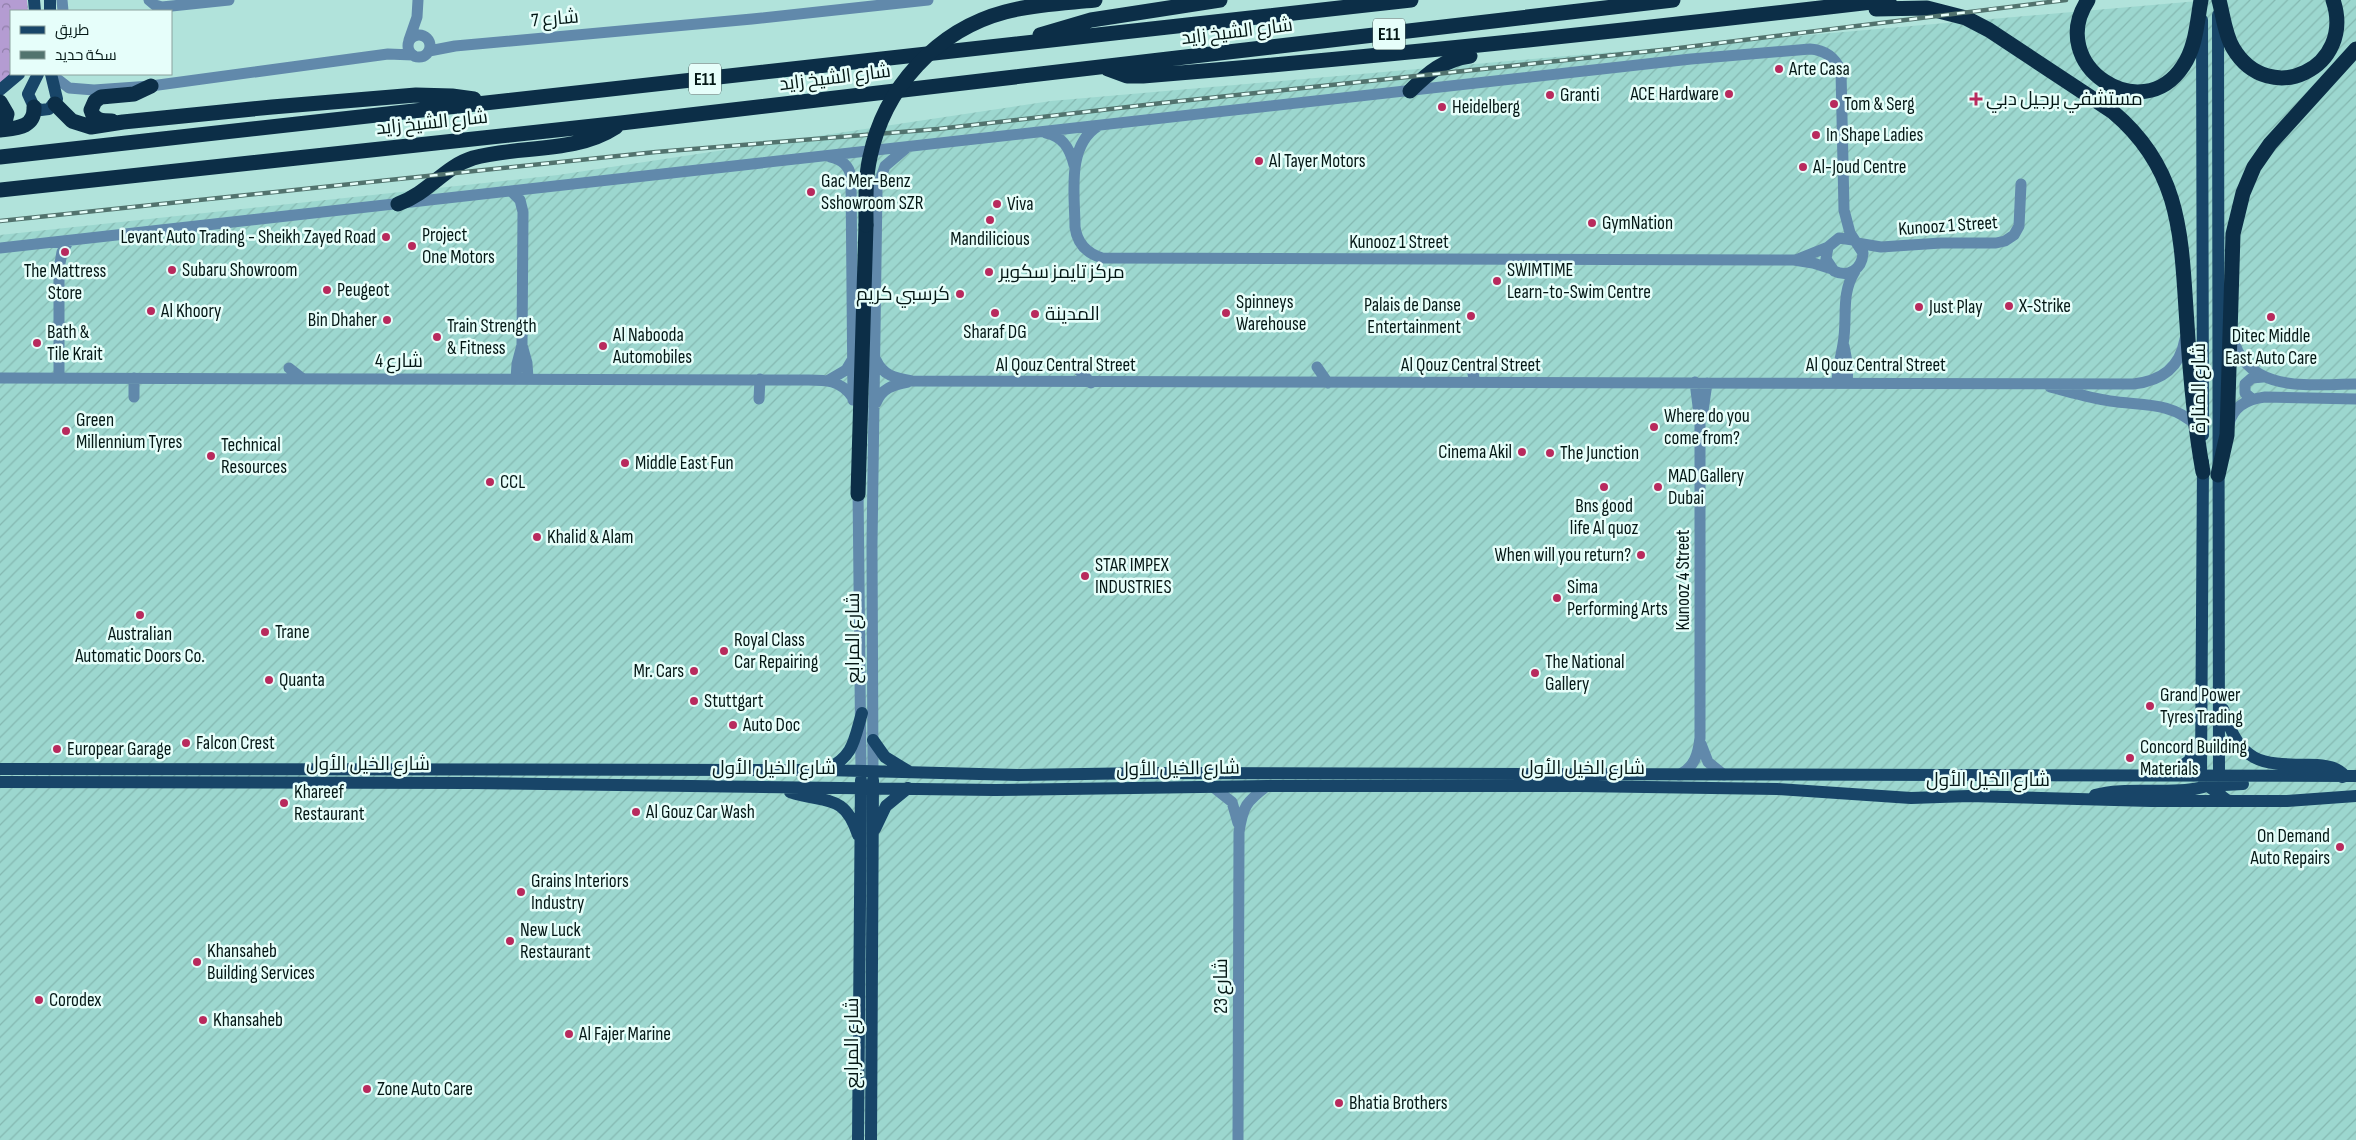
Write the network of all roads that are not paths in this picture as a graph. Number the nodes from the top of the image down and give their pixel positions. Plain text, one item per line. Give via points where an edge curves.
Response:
1 (229, 0) edge
2 (418, 0) edge
3 (928, 0) edge
4 (1096, 0) edge
5 (1220, 0) edge
6 (1411, 0) edge
7 (1673, 0) edge
8 (1889, 0) edge
9 (2088, 0) edge
10 (2201, 0) edge
11 (2219, 0) edge
12 (2333, 0) edge
13 (149, 4) edge
14 (1805, 11) junction
15 (417, 17) junction
16 (426, 37) junction
17 (1558, 38) junction
18 (409, 42) junction
19 (1021, 44) junction
20 (455, 46) junction
21 (2356, 49) edge
22 (429, 52) junction
23 (388, 54) junction
24 (413, 55) junction
25 (1105, 67) junction
26 (18, 75) edge
27 (38, 75) edge
28 (51, 75) edge
29 (52, 75) edge
30 (150, 86) junction
31 (0, 90) edge
32 (1410, 91) junction
33 (0, 102) edge
34 (487, 103) junction
35 (55, 104) junction
36 (34, 107) junction
37 (123, 122) junction
38 (621, 123) junction
39 (1099, 126) junction
40 (0, 129) edge
41 (1042, 132) junction
42 (906, 148) junction
43 (828, 156) junction
44 (0, 157) edge
45 (1075, 172) junction
46 (851, 182) junction
47 (2021, 184) dead end
48 (538, 188) junction
49 (877, 189) junction
50 (0, 190) edge
51 (511, 191) junction
52 (398, 204) junction
53 (1844, 210) junction
54 (523, 212) junction
55 (1855, 241) junction
56 (68, 242) junction
57 (46, 244) junction
58 (1830, 245) junction
59 (1890, 247) junction
60 (0, 248) edge
61 (1794, 260) junction
62 (1858, 268) junction
63 (59, 269) junction
64 (1833, 270) junction
65 (1844, 301) junction
66 (2187, 326) junction
67 (2230, 326) junction
68 (852, 360) junction
69 (876, 360) junction
70 (1075, 366) dead end
71 (1317, 367) dead end
72 (1477, 367) dead end
73 (289, 368) dead end
74 (2263, 377) junction
75 (0, 378) edge
76 (59, 378) junction
77 (134, 378) junction
78 (303, 379) junction
79 (522, 379) junction
80 (760, 379) junction
81 (829, 380) junction
82 (912, 381) junction
83 (1475, 382) junction
84 (1701, 382) junction
85 (2029, 382) junction
86 (1091, 383) junction
87 (1328, 383) junction
88 (1842, 383) junction
89 (2356, 384) edge
90 (134, 397) dead end
91 (853, 398) junction
92 (760, 399) dead end
93 (2252, 399) junction
94 (2356, 399) edge
95 (875, 408) junction
96 (2197, 426) junction
97 (2227, 435) junction
98 (2203, 472) junction
99 (2218, 475) junction
100 (858, 494) junction
101 (2220, 699) junction
102 (862, 713) junction
103 (1700, 738) junction
104 (2201, 739) junction
105 (873, 740) junction
106 (0, 769) edge
107 (825, 770) junction
108 (867, 772) junction
109 (913, 774) junction
110 (1679, 775) junction
111 (1724, 775) junction
112 (2168, 775) junction
113 (2201, 775) junction
114 (2219, 775) junction
115 (2350, 776) edge
116 (0, 782) edge
117 (1267, 786) junction
118 (2208, 786) junction
119 (779, 787) junction
120 (1213, 787) junction
121 (867, 788) junction
122 (908, 788) junction
123 (2218, 795) junction
124 (2356, 796) edge
125 (2083, 799) junction
126 (2230, 801) junction
127 (1239, 832) junction
128 (872, 836) junction
129 (861, 845) junction
130 (858, 1140) edge
131 (870, 1140) edge
132 (1238, 1140) edge

1 - 13 street via 167,7
2 - 15 street
3 - 20 street, شارع 7
4 - 100 highway, bridge via 1018,9 992,16 954,34 921,60 895,93 877,131 868,172
5 - 19 highway via 1076,24
6 - 19 highway, شارع الشيخ زايد / E11
7 - 25 highway, شارع الشيخ زايد / E11
8 - 14 highway
9 - 10 highway via 2078,28 2082,56 2100,79 2116,88 2135,92 2163,85 2184,66 2194,40
10 - 98 main road, شارع المنارة
11 - 12 highway via 2229,41 2237,54 2261,73 2291,78 2311,71 2326,57 2336,39 2338,18
11 - 99 main road, شارع المنارة
14 - 17 highway
14 - 66 highway via 1913,7 1953,14 1989,30 2113,112 2147,147 2167,186 2180,234
15 - 16 street
15 - 18 street
16 - 18 street via 415,35
16 - 20 street, شارع 7
16 - 22 street
17 - 25 highway via 1143,76 1120,74
17 - 32 highway via 1533,46 1448,60 1430,71
18 - 23 street
18 - 24 street
19 - 34 highway, شارع الشيخ زايد / E11
20 - 22 street, شارع 7
21 - 67 highway via 2280,133 2248,180 2238,206 2233,234
22 - 24 street via 424,56
23 - 24 street
23 - 30 street
25 - 38 highway, شارع الشيخ زايد / E11
26 - 31 main road
27 - 36 main road via 28,94
28 - 35 main road via 57,93
29 - 30 street via 63,85 77,89
30 - 37 highway via 134,94 101,98 93,103 92,114 97,119
32 - 39 street
32 - 53 street via 1691,59 1810,49 1822,51 1835,60 1841,75
33 - 40 highway via 7,114
34 - 37 highway via 452,96 422,95
34 - 44 highway, شارع الشيخ زايد / E11
35 - 36 main road via 46,110
35 - 37 highway via 72,121 84,126
36 - 40 highway via 33,117 26,125
38 - 50 highway, شارع الشيخ زايد / E11
38 - 52 highway via 589,139 472,159 449,170 424,192
39 - 41 street
39 - 45 street, Kunooz 1 Street via 1082,141
41 - 42 street
41 - 45 street, Kunooz 1 Street via 1053,134 1064,142 1070,151
42 - 43 street
42 - 49 street, شارع المرابع via 885,166
43 - 46 street, شارع المرابع via 846,166
43 - 48 street
45 - 61 street, Kunooz 1 Street via 1077,238 1087,251 1102,258
46 - 49 street via 859,175 867,176
46 - 68 street, شارع المرابع
47 - 59 street, Kunooz 1 Street via 2019,226 2005,241
48 - 51 street
48 - 54 street via 528,198
49 - 69 street, شارع المرابع
51 - 52 street
51 - 54 street via 520,200
52 - 56 street
53 - 55 street
53 - 58 street
54 - 79 street via 522,346 517,364
55 - 58 street via 1844,238
55 - 59 street, Kunooz 1 Street via 1873,247
55 - 62 street via 1862,253
56 - 57 street
56 - 63 street via 62,252
57 - 60 street
57 - 63 street via 56,256
58 - 61 street, Kunooz 1 Street
58 - 64 street via 1826,259
59 - 62 street, Kunooz 1 Street via 1874,254
61 - 64 street, Kunooz 1 Street
62 - 64 street via 1845,274
62 - 65 street via 1848,282
63 - 76 street
64 - 65 street
65 - 88 street via 1843,344 1847,359
66 - 85 street, Al Qouz Central Street via 2178,360 2156,379 2133,384
66 - 96 highway
67 - 74 street via 2240,356
67 - 97 highway
68 - 81 street via 846,370
68 - 91 street, شارع المرابع
69 - 82 street, Al Qouz Central Street via 888,375
69 - 95 street, شارع المرابع
70 - 86 street
71 - 87 street
72 - 83 street via 1473,374
73 - 78 street
74 - 89 street via 2285,383
74 - 93 street via 2252,378 2245,384 2245,393
75 - 76 street, شارع 4
76 - 77 street, شارع 4
77 - 78 street, شارع 4
77 - 90 street
78 - 79 street, شارع 4
79 - 80 street, شارع 4
80 - 81 street, شارع 4
80 - 92 street
81 - 91 street via 842,385
82 - 86 street, Al Qouz Central Street
82 - 95 street, Al Qouz Central Street via 888,388 878,398
83 - 84 street, Al Qouz Central Street
83 - 87 street, Al Qouz Central Street
84 - 88 street, Al Qouz Central Street
84 - 103 street, Kunooz 4 Street
85 - 88 street, Al Qouz Central Street
85 - 96 street, Al Qouz Central Street via 2109,401 2165,406
86 - 87 street, Al Qouz Central Street
91 - 100 street, شارع المرابع
93 - 94 street
93 - 97 street via 2245,401 2231,416
95 - 105 street, شارع المرابع
96 - 98 highway
97 - 99 highway
98 - 104 main road, شارع المنارة
99 - 101 main road, شارع المنارة
100 - 102 street, شارع المرابع
101 - 114 main road, شارع المنارة
101 - 115 main road via 2234,737 2252,757 2278,765 2331,766
102 - 107 main road via 850,752 841,762
102 - 108 street, شارع المرابع
103 - 110 street, Kunooz 4 Street via 1694,763
103 - 111 street, Kunooz 4 Street via 1705,757
104 - 112 main road via 2189,761
104 - 113 main road, شارع المنارة
105 - 108 street, شارع المرابع
105 - 109 main road via 885,758
106 - 107 main road, شارع الخيل الأول
107 - 108 main road, شارع الخيل الأول
108 - 109 main road, شارع الخيل الأول
108 - 121 main road, شارع المرابع
109 - 110 main road, شارع الخيل الأول
110 - 111 main road, شارع الخيل الأول
111 - 112 main road, شارع الخيل الأول
112 - 113 main road, شارع الخيل الأول
113 - 114 main road, شارع الخيل الأول
113 - 118 main road
114 - 115 main road, شارع الخيل الأول
114 - 118 main road
115 - 123 main road via 2320,783 2224,784
116 - 119 main road, شارع الخيل الأول
117 - 120 main road, شارع الخيل الأول
117 - 125 main road, شارع الخيل الأول via 1777,789 1911,798
117 - 127 street, شارع 23 via 1245,805
118 - 123 main road
118 - 125 main road via 2115,791
119 - 121 main road, شارع الخيل الأول
119 - 129 main road via 839,804 852,820
120 - 122 main road, شارع الخيل الأول
120 - 127 street, شارع 23 via 1232,802
121 - 122 main road, شارع الخيل الأول
121 - 128 main road, شارع المرابع
121 - 129 main road, شارع المرابع
122 - 128 main road via 886,806
123 - 126 main road
124 - 126 main road, شارع الخيل الأول via 2306,801
125 - 126 main road, شارع الخيل الأول
127 - 132 street, شارع 23
128 - 131 main road, شارع المرابع
129 - 130 main road, شارع المرابع

